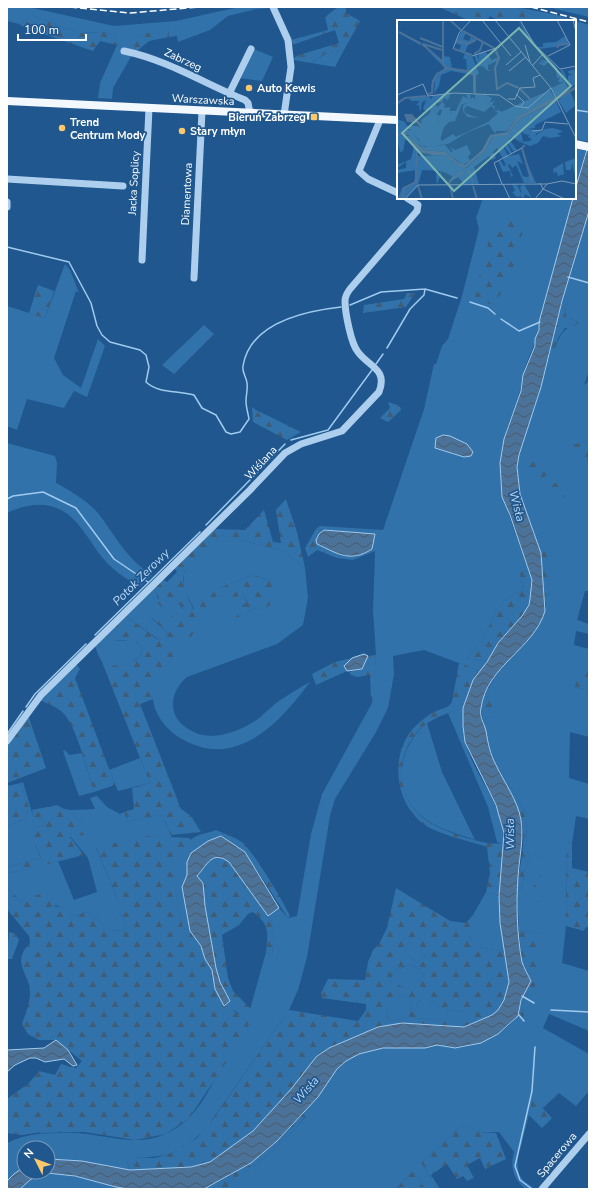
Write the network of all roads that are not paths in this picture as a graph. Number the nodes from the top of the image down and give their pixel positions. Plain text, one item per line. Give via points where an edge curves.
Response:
1 (273, 7) edge
2 (251, 49) dead end
3 (124, 51) dead end
4 (229, 94) junction
5 (7, 101) edge
6 (149, 108) junction
7 (202, 111) junction
8 (250, 113) junction
9 (284, 115) junction
10 (380, 120) junction
11 (397, 120) edge
12 (576, 144) edge
13 (589, 148) edge
14 (7, 179) edge
15 (123, 186) dead end
16 (397, 193) edge
17 (409, 199) edge
18 (7, 202) edge
19 (7, 208) edge
20 (142, 260) dead end
21 (194, 278) dead end
22 (7, 742) edge
23 (589, 1134) edge
24 (542, 1189) edge

1 - 9 street via 288,40 291,66
2 - 4 street
3 - 4 street, Zabrzeg via 164,62
4 - 8 street, Zabrzeg via 245,100
5 - 6 main road, Warszawska
6 - 7 main road, Warszawska
6 - 20 street, Jacka Soplicy
7 - 8 main road, Warszawska
7 - 21 street, Diamentowa
8 - 9 main road, Warszawska
9 - 10 main road, Warszawska
10 - 11 main road, Warszawska
10 - 16 street via 359,171 368,179
12 - 13 main road
14 - 15 street
17 - 22 street, Wiślana via 418,205 417,211 352,286 346,297 346,310 354,347 379,372 382,384 379,392 342,432 308,442 284,453 250,490 41,695
18 - 19 street
23 - 24 street, Spacerowa

